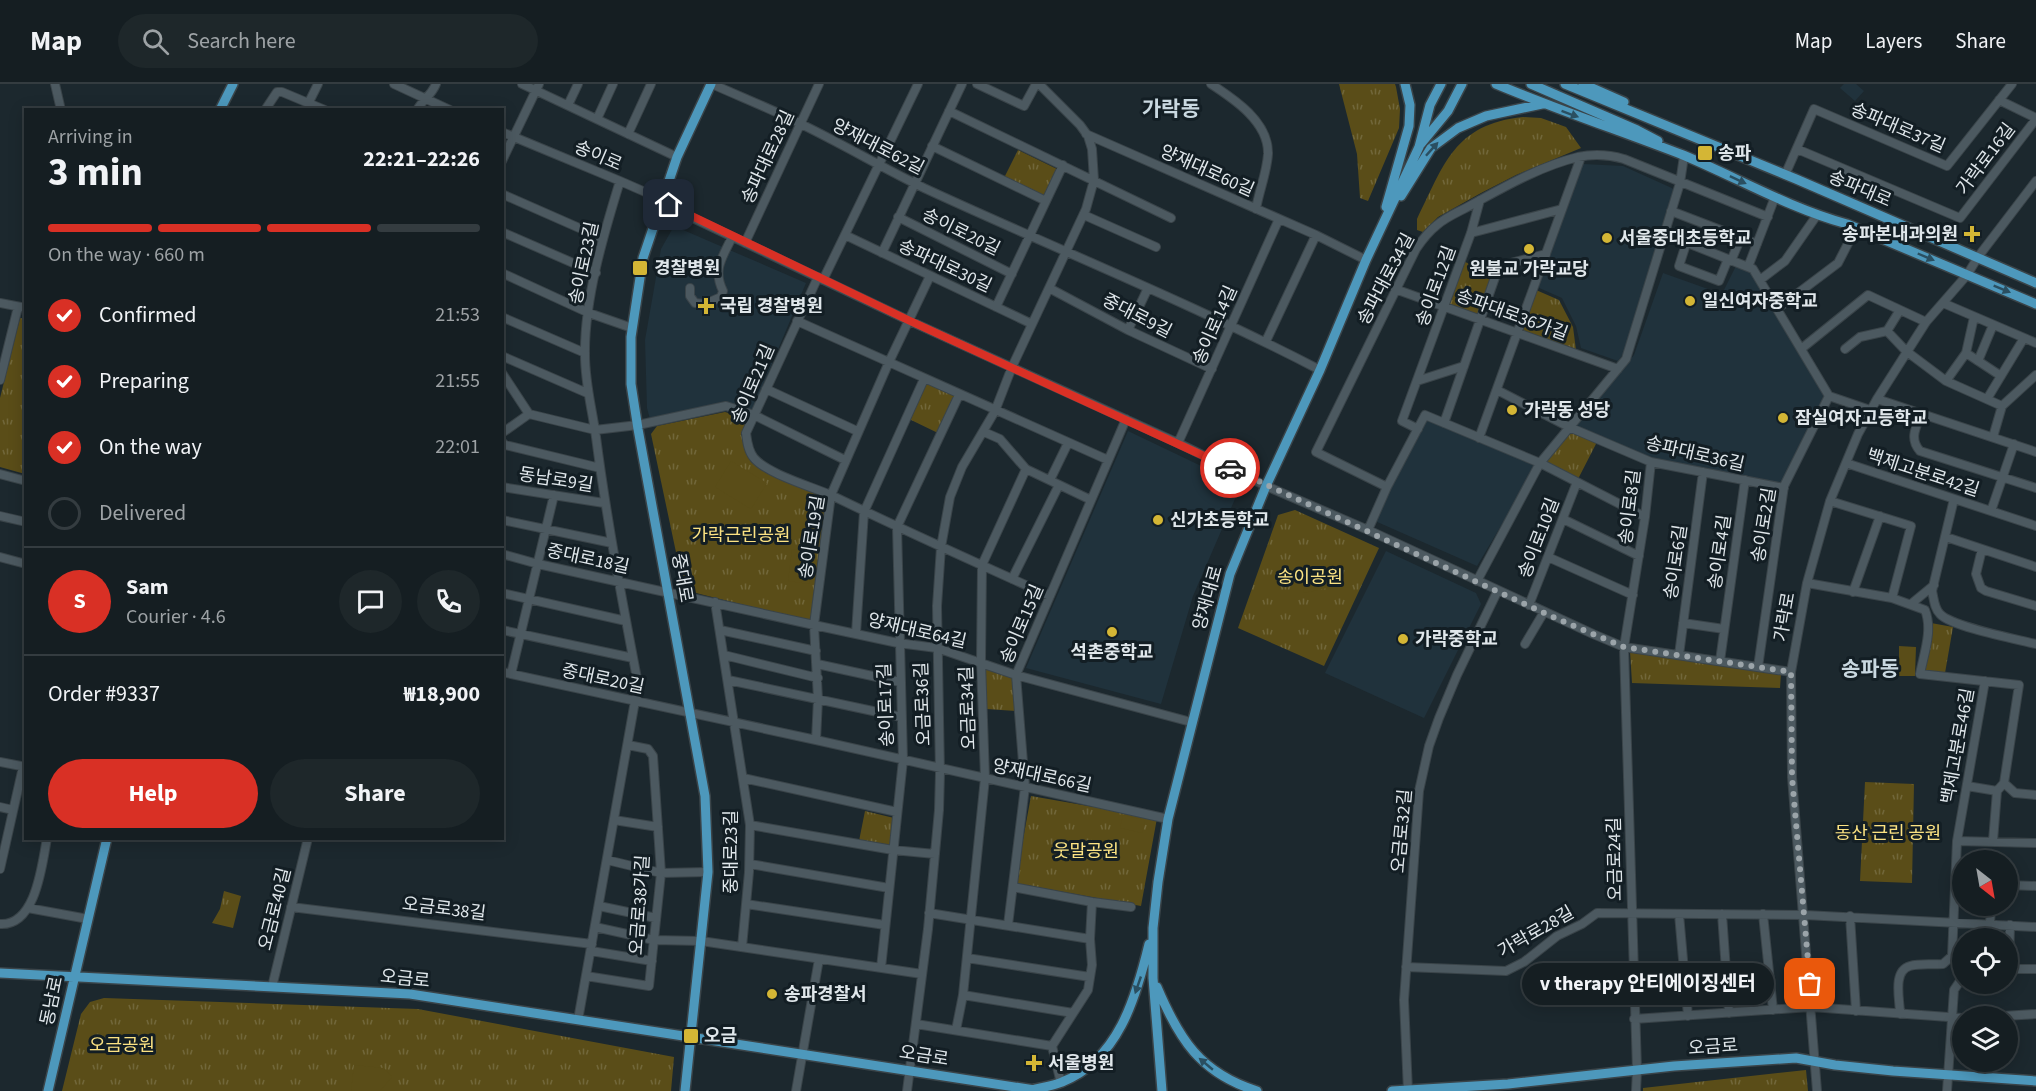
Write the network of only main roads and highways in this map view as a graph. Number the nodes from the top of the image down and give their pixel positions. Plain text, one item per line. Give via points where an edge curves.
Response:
1 (233, 84) edge
2 (712, 84) edge
3 (1405, 84) edge
4 (1441, 84) edge
5 (1462, 84) edge
6 (1496, 84) edge
7 (1532, 84) edge
8 (1564, 84) edge
9 (1586, 85) edge
10 (1542, 104) junction
11 (221, 108) edge
12 (1670, 128) junction
13 (1419, 147) junction
14 (1684, 156) junction
15 (1378, 234) junction
16 (2036, 283) edge
17 (2036, 304) edge
18 (107, 840) edge
19 (1153, 928) junction
20 (0, 973) edge
21 (74, 976) junction
22 (1153, 978) junction
23 (690, 1038) junction
24 (2036, 1081) edge
25 (1508, 1087) edge
26 (1408, 1090) edge
27 (48, 1091) edge
28 (685, 1091) edge
29 (1036, 1091) edge
30 (1162, 1091) edge
31 (1257, 1091) edge
32 (1392, 1091) edge

1 - 11 main road
2 - 23 main road, 중대로 via 661,201 643,258 632,328 631,384 705,796 708,872
3 - 15 main road via 1409,126
4 - 13 main road, 양재대로 via 1430,105
5 - 13 main road, 양재대로 via 1448,111
6 - 10 main road, 송파대로
7 - 14 main road
8 - 12 main road
9 - 12 main road via 1656,117
10 -> 14 main road, 송파대로
15 -> 10 main road via 1431,147 1481,117
12 - 16 main road, 송파대로
13 - 15 main road, 양재대로
14 -> 17 main road, 송파대로
15 - 19 main road, 양재대로 via 1230,574 1168,819
18 - 21 main road, 동남로
19 - 22 main road, 양재대로
19 -> 29 main road via 1143,971 1114,1039 1101,1057 1082,1072
20 - 21 main road, 오금로
21 - 23 main road, 오금로 via 410,994
21 - 27 main road, 동남로
22 - 30 main road, 양재대로
31 -> 22 main road via 1218,1073 1198,1057 1181,1037
23 - 28 main road, 중대로
23 - 29 main road, 오금로
24 - 25 main road, 오금로 via 1893,1071 1796,1058 1637,1070
25 - 26 main road, 오금로
26 - 32 main road, 오금로

